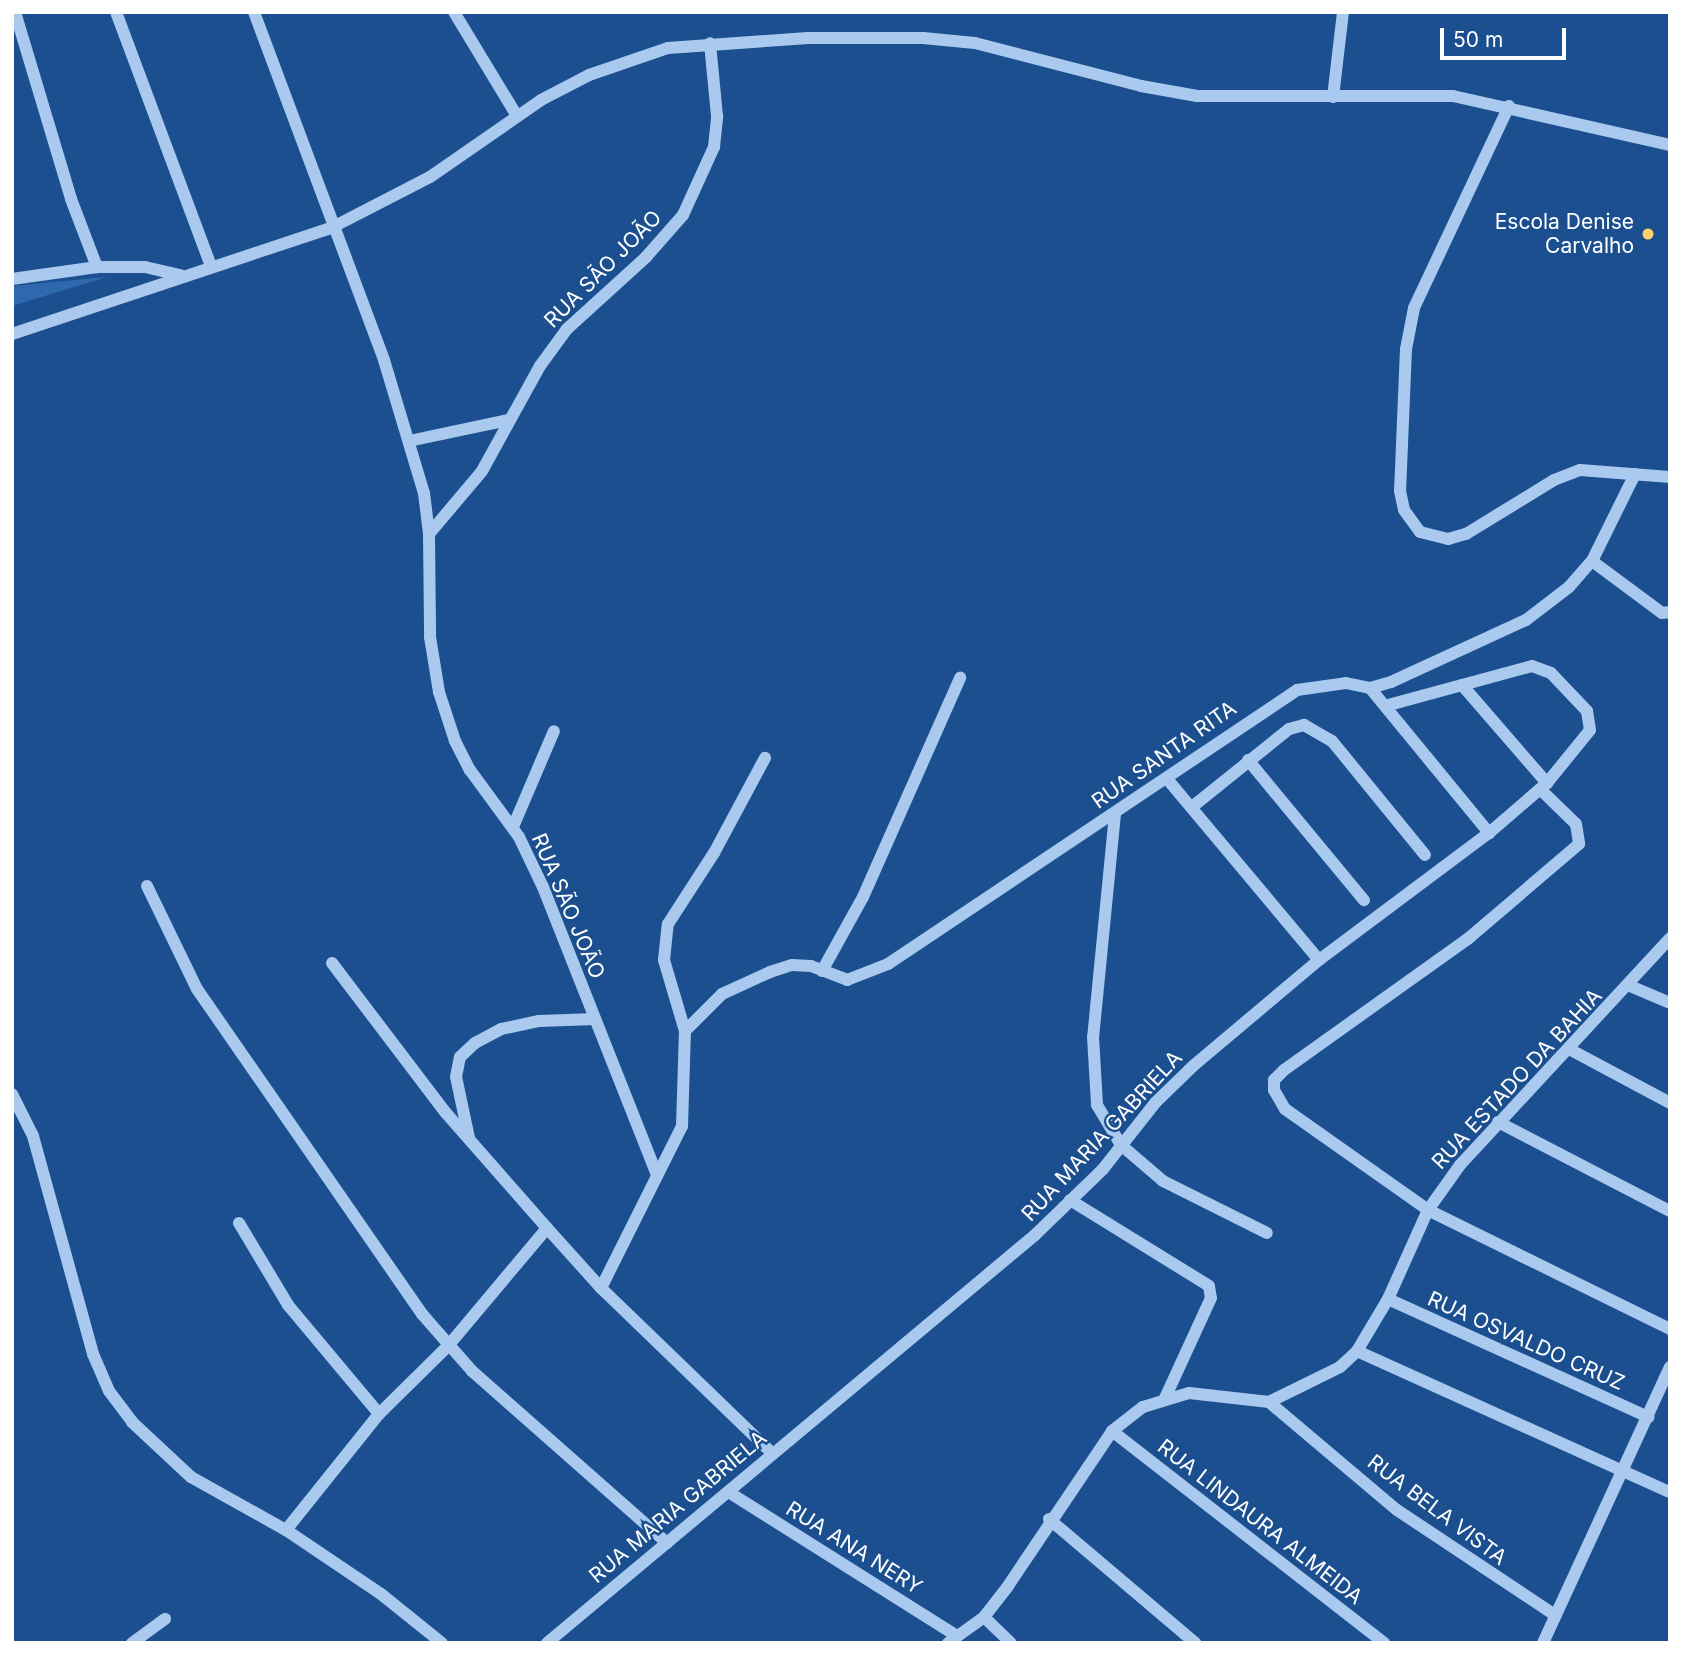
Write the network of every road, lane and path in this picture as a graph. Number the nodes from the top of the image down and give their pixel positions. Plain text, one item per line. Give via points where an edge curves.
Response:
1 (116, 12) edge
2 (254, 12) edge
3 (454, 12) edge
4 (1343, 12) edge
5 (13, 13) edge
6 (710, 43) junction
7 (1334, 97) junction
8 (1510, 106) junction
9 (517, 116) junction
10 (1670, 145) edge
11 (331, 228) junction
12 (211, 266) junction
13 (97, 267) junction
14 (181, 275) junction
15 (12, 279) edge
16 (12, 334) edge
17 (509, 420) junction
18 (409, 441) junction
19 (1635, 474) junction
20 (1670, 477) edge
21 (429, 534) junction
22 (1592, 561) junction
23 (1670, 612) edge
24 (960, 678) dead end
25 (1462, 685) junction
26 (1370, 688) junction
27 (1384, 706) junction
28 (554, 731) dead end
29 (765, 758) dead end
30 (1248, 760) junction
31 (1168, 780) junction
32 (1543, 786) junction
33 (1192, 807) junction
34 (1115, 814) junction
35 (513, 827) junction
36 (1489, 833) junction
37 (1425, 855) dead end
38 (147, 886) dead end
39 (1364, 900) dead end
40 (1670, 938) edge
41 (1319, 960) junction
42 (332, 963) dead end
43 (822, 971) junction
44 (1630, 986) junction
45 (1670, 1003) edge
46 (595, 1020) junction
47 (685, 1031) junction
48 (1569, 1049) junction
49 (12, 1094) edge
50 (1670, 1103) edge
51 (1498, 1122) junction
52 (470, 1142) junction
53 (1121, 1145) junction
54 (657, 1175) junction
55 (1070, 1200) junction
56 (1428, 1210) junction
57 (1670, 1211) edge
58 (239, 1223) dead end
59 (547, 1228) junction
60 (1267, 1233) dead end
61 (601, 1288) junction
62 (1388, 1299) junction
63 (1670, 1329) edge
64 (448, 1346) junction
65 (1357, 1351) junction
66 (1670, 1367) edge
67 (1165, 1398) junction
68 (1269, 1402) junction
69 (379, 1414) junction
70 (1648, 1417) junction
71 (1112, 1431) junction
72 (772, 1453) junction
73 (1625, 1469) junction
74 (1670, 1492) edge
75 (730, 1493) junction
76 (1049, 1519) junction
77 (286, 1530) junction
78 (667, 1543) junction
79 (1555, 1615) junction
80 (984, 1616) junction
81 (165, 1619) dead end
82 (953, 1639) edge
83 (132, 1643) edge
84 (442, 1643) edge
85 (547, 1643) edge
86 (1011, 1643) edge
87 (1195, 1643) edge
88 (1384, 1643) edge
89 (1543, 1643) edge

1 - 12 street
2 - 11 street, RUA SÃO JOÃO
3 - 9 street
4 - 7 street
5 - 13 street
6 - 7 street via 923,38 975,43 1197,96
6 - 9 street via 668,48 600,71
6 - 17 street, RUA SÃO JOÃO via 717,116 714,147 683,215 646,257 567,329
7 - 8 street via 1453,96
8 - 10 street
8 - 19 street via 1415,308 1406,349 1400,491 1404,510 1420,532 1448,540 1580,470
9 - 11 street via 430,177
11 - 12 street
11 - 18 street, RUA SÃO JOÃO via 366,310
12 - 14 street
13 - 14 street via 145,267
13 - 15 street
14 - 16 street
17 - 18 street
17 - 21 street, RUA SÃO JOÃO via 464,496
18 - 21 street, RUA SÃO JOÃO via 424,493
19 - 20 street
19 - 22 street, RUA SANTA RITA
21 - 35 street, RUA SÃO JOÃO via 429,610 439,692 470,770
22 - 23 street via 1662,614
22 - 26 street, RUA SANTA RITA via 1569,587 1526,620
24 - 43 street via 863,897
25 - 27 street, RUA MARIA GABRIELA
25 - 32 street
25 - 32 street, RUA MARIA GABRIELA via 1542,667 1587,711 1590,730
26 - 27 street
26 - 31 street, RUA SANTA RITA via 1346,682 1297,690 1265,707
27 - 36 street
28 - 35 street
29 - 47 street via 714,853 668,924 664,960
30 - 33 street
30 - 37 street via 1289,729 1304,725 1332,741
30 - 39 street
31 - 33 street
31 - 34 street, RUA SANTA RITA
32 - 36 street, RUA MARIA GABRIELA
32 - 56 street via 1576,824 1579,844 1469,938 1274,1080 1274,1090 1285,1109
33 - 41 street
34 - 43 street, RUA SANTA RITA via 888,964 847,980
34 - 53 street via 1093,1037 1093,1088 1097,1105
35 - 46 street, RUA SÃO JOÃO via 544,887
36 - 41 street, RUA MARIA GABRIELA
38 - 64 street via 197,989 223,1029 343,1206
40 - 44 street, RUA ESTADO DA BAHIA
41 - 53 street, RUA MARIA GABRIELA via 1193,1066
42 - 52 street
43 - 47 street, RUA SANTA RITA via 792,965 741,983 705,1006
44 - 45 street
44 - 48 street, RUA ESTADO DA BAHIA
46 - 52 street via 539,1021 501,1029 460,1057 456,1077
46 - 54 street, RUA SÃO JOÃO
47 - 54 street via 682,1126
48 - 50 street
48 - 51 street, RUA ESTADO DA BAHIA
49 - 77 street via 33,1136 93,1354 108,1391 166,1457 191,1477
51 - 56 street, RUA ESTADO DA BAHIA
51 - 57 street
52 - 59 street
53 - 55 street, RUA MARIA GABRIELA
53 - 60 street via 1163,1181
54 - 61 street
55 - 67 street via 1209,1286 1211,1298
55 - 72 street, RUA MARIA GABRIELA via 1035,1235
56 - 62 street, RUA ESTADO DA BAHIA
56 - 63 street
58 - 69 street via 288,1304
59 - 61 street
59 - 64 street
61 - 72 street
62 - 65 street, RUA ESTADO DA BAHIA
62 - 70 street, RUA OSVALDO CRUZ
64 - 69 street
64 - 78 street
65 - 68 street, RUA ESTADO DA BAHIA via 1331,1372
65 - 73 street
66 - 70 street
67 - 68 street via 1189,1393
67 - 71 street via 1143,1407
68 - 79 street, RUA BELA VISTA via 1397,1510
69 - 77 street
70 - 73 street
71 - 76 street
71 - 88 street, RUA LINDAURA ALMEIDA
72 - 75 street, RUA MARIA GABRIELA
73 - 74 street
73 - 79 street
75 - 78 street, RUA MARIA GABRIELA
75 - 82 street, RUA ANA NERY
76 - 80 street
76 - 87 street
77 - 84 street via 381,1594
78 - 85 street, RUA MARIA GABRIELA
79 - 89 street
80 - 82 street
80 - 86 street
81 - 83 street

